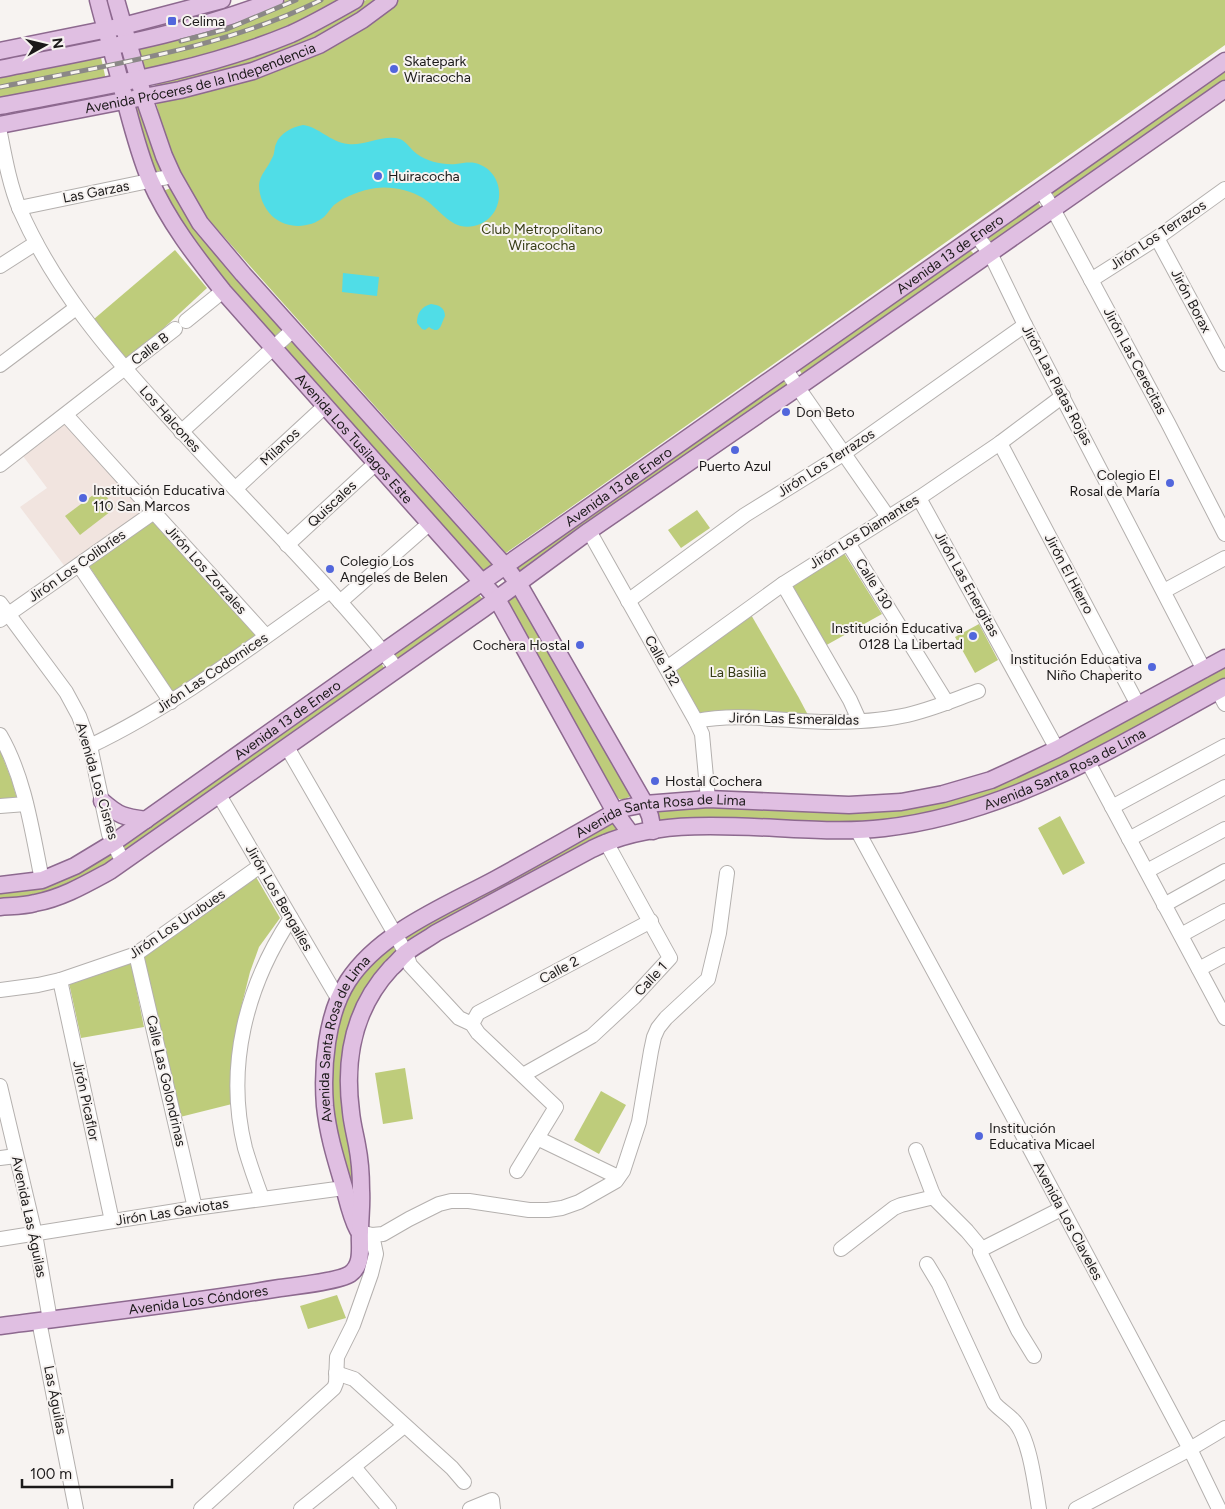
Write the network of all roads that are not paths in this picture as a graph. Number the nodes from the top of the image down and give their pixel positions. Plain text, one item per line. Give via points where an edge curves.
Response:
1 (98, 0) edge
2 (116, 0) edge
3 (275, 0) edge
4 (355, 0) edge
5 (389, 0) edge
6 (211, 1) edge
7 (123, 26) junction
8 (106, 29) junction
9 (128, 42) junction
10 (111, 46) junction
11 (0, 51) edge
12 (1225, 61) edge
13 (0, 69) edge
14 (138, 78) junction
15 (121, 83) junction
16 (1225, 89) edge
17 (144, 98) junction
18 (126, 101) junction
19 (0, 106) edge
20 (0, 125) edge
21 (0, 133) edge
22 (138, 146) junction
23 (164, 156) junction
24 (173, 176) junction
25 (151, 181) junction
26 (1041, 190) junction
27 (1223, 194) edge
28 (19, 208) junction
29 (1053, 208) junction
30 (976, 235) junction
31 (1157, 238) junction
32 (36, 243) junction
33 (990, 253) junction
34 (0, 266) edge
35 (1091, 280) junction
36 (224, 291) junction
37 (76, 308) junction
38 (1025, 325) junction
39 (294, 330) junction
40 (274, 348) junction
41 (1225, 364) edge
42 (0, 365) edge
43 (124, 369) junction
44 (785, 369) junction
45 (797, 388) junction
46 (1062, 396) junction
47 (325, 406) junction
48 (66, 415) junction
49 (181, 432) junction
50 (1000, 443) junction
51 (843, 454) junction
52 (376, 463) junction
53 (0, 466) edge
54 (235, 489) junction
55 (919, 498) junction
56 (154, 512) junction
57 (888, 517) junction
58 (430, 523) junction
59 (589, 531) junction
60 (1225, 534) edge
61 (848, 543) junction
62 (287, 545) junction
63 (1225, 558) edge
64 (79, 565) junction
65 (505, 566) junction
66 (482, 582) junction
67 (518, 583) junction
68 (783, 584) junction
69 (1164, 591) junction
70 (330, 592) junction
71 (497, 599) junction
72 (628, 601) junction
73 (340, 602) junction
74 (3, 612) edge
75 (266, 636) junction
76 (384, 652) junction
77 (1225, 658) edge
78 (667, 668) junction
79 (398, 669) junction
80 (1204, 670) junction
81 (978, 691) dead end
82 (1223, 694) edge
83 (171, 702) junction
84 (947, 702) junction
85 (1138, 705) junction
86 (859, 720) junction
87 (696, 721) junction
88 (0, 735) edge
89 (90, 746) junction
90 (1225, 746) edge
91 (1057, 749) junction
92 (290, 753) junction
93 (1088, 762) junction
94 (1225, 787) edge
95 (219, 795) junction
96 (708, 799) junction
97 (102, 801) junction
98 (26, 804) junction
99 (645, 804) junction
100 (0, 806) edge
101 (1112, 806) junction
102 (614, 812) junction
103 (146, 820) junction
104 (1225, 829) edge
105 (858, 830) junction
106 (653, 831) junction
107 (631, 834) junction
108 (1129, 838) junction
109 (606, 842) junction
110 (113, 843) junction
111 (123, 862) junction
112 (260, 866) junction
113 (1147, 871) junction
114 (1225, 871) edge
115 (727, 872) dead end
116 (42, 880) junction
117 (0, 885) edge
118 (1164, 905) junction
119 (0, 907) edge
120 (1225, 911) edge
121 (291, 918) junction
122 (651, 921) junction
123 (1180, 935) junction
124 (395, 936) junction
125 (406, 953) junction
126 (136, 954) junction
127 (1225, 955) edge
128 (1199, 969) junction
129 (60, 980) junction
130 (0, 990) edge
131 (339, 1000) junction
132 (1221, 1002) edge
133 (1225, 1018) edge
134 (472, 1024) junction
135 (523, 1075) junction
136 (0, 1086) edge
137 (537, 1138) junction
138 (916, 1150) dead end
139 (16, 1156) junction
140 (0, 1158) edge
141 (517, 1171) dead end
142 (618, 1177) junction
143 (344, 1188) junction
144 (934, 1197) junction
145 (262, 1198) junction
146 (195, 1208) junction
147 (1061, 1209) junction
148 (112, 1221) junction
149 (35, 1234) junction
150 (366, 1234) junction
151 (0, 1239) edge
152 (841, 1249) dead end
153 (982, 1249) junction
154 (927, 1264) dead end
155 (45, 1320) junction
156 (0, 1326) edge
157 (1034, 1356) dead end
158 (336, 1373) junction
159 (404, 1426) junction
160 (1225, 1428) edge
161 (1190, 1449) junction
162 (354, 1467) junction
163 (464, 1482) dead end
164 (208, 1507) edge
165 (76, 1509) edge
166 (300, 1509) edge
167 (389, 1509) edge
168 (470, 1509) edge
169 (493, 1509) edge
170 (1039, 1509) edge
171 (1076, 1509) edge
172 (1219, 1509) edge

1 - 8 main road, Avenida Los Tusilagos Este
2 - 7 main road, Avenida Los Tusilagos Este
3 - 9 main road via 208,23
4 - 14 main road, Avenida Próceres de la Independencia via 312,24 248,50
5 - 17 main road, Avenida Próceres de la Independencia via 341,33 291,57 224,80
6 - 7 main road
7 - 8 main road
7 - 9 main road, Avenida Los Tusilagos Este
8 - 10 main road, Avenida Los Tusilagos Este
8 - 11 main road
9 - 10 main road
9 - 14 main road, Avenida Los Tusilagos Este
10 - 13 main road
10 - 15 main road, Avenida Los Tusilagos Este
12 - 26 main road, Avenida 13 de Enero
14 - 15 main road, Avenida Próceres de la Independencia
14 - 17 main road, Avenida Los Tusilagos Este
15 - 18 main road, Avenida Los Tusilagos Este
15 - 19 main road, Avenida Próceres de la Independencia
16 - 29 main road, Avenida 13 de Enero
17 - 18 main road, Avenida Próceres de la Independencia
17 - 23 main road, Avenida Los Tusilagos Este
18 - 20 main road, Avenida Próceres de la Independencia
18 - 22 main road, Avenida Los Tusilagos Este
21 - 28 street, Los Halcones
22 - 23 street via 154,144
22 - 25 main road, Avenida Los Tusilagos Este
23 - 24 main road, Avenida Los Tusilagos Este
24 - 25 street, Las Garzas
24 - 39 main road, Avenida Los Tusilagos Este via 200,222
25 - 28 street, Las Garzas
25 - 36 main road, Avenida Los Tusilagos Este via 174,225
26 - 29 street, Jirón Las Cerecitas
26 - 30 main road, Avenida 13 de Enero
27 - 31 street, Jirón Los Terrazos
28 - 32 street, Los Halcones
29 - 33 main road, Avenida 13 de Enero
29 - 35 street, Jirón Las Cerecitas
30 - 33 street, Jirón Las Platas Rojas
30 - 44 main road, Avenida 13 de Enero
31 - 35 street, Jirón Los Terrazos
31 - 41 street, Jirón Borax
32 - 34 street
32 - 37 street, Los Halcones
33 - 38 street, Jirón Las Platas Rojas
33 - 45 main road, Avenida 13 de Enero
35 - 60 street, Jirón Las Cerecitas
36 - 40 main road, Avenida Los Tusilagos Este
36 - 43 street, Calle B
37 - 42 street
37 - 43 street, Los Halcones
38 - 46 street, Jirón Las Platas Rojas
38 - 51 street, Jirón Los Terrazos
39 - 40 street
39 - 65 main road, Avenida Los Tusilagos Este
40 - 47 main road, Avenida Los Tusilagos Este
40 - 49 street
43 - 48 street, Calle B
43 - 49 street, Los Halcones
44 - 45 street
44 - 65 main road, Avenida 13 de Enero
45 - 51 street
45 - 59 main road, Avenida 13 de Enero
46 - 50 street, Jirón Los Diamantes
46 - 69 street, Jirón Las Platas Rojas
47 - 52 main road, Avenida Los Tusilagos Este
47 - 54 street, Milanos
48 - 53 street, Calle B
48 - 56 street, Jirón Los Zorzales
49 - 54 street, Los Halcones
50 - 55 street, Jirón Los Diamantes
50 - 85 street, Jirón El Hierro
51 - 57 street
51 - 72 street, Jirón Los Terrazos via 745,515
52 - 58 main road, Avenida Los Tusilagos Este
52 - 62 street, Quiscales
54 - 62 street, Los Halcones
55 - 57 street, Jirón Los Diamantes
55 - 91 street, Jirón Las Energitas
56 - 64 street, Jirón Los Colibríes
56 - 75 street, Jirón Los Zorzales
57 - 61 street, Jirón Los Diamantes
58 - 66 main road, Avenida Los Tusilagos Este
58 - 73 street
59 - 67 main road, Avenida 13 de Enero
59 - 72 street, Calle 132
61 - 68 street, Jirón Los Diamantes
61 - 84 street, Calle 130
62 - 70 street, Los Halcones
63 - 69 street
64 - 74 street, Jirón Los Colibríes
64 - 83 street
65 - 66 main road, Avenida 13 de Enero
65 - 67 main road, Avenida Los Tusilagos Este
66 - 71 main road, Avenida Los Tusilagos Este
66 - 76 main road, Avenida 13 de Enero
67 - 71 main road, Avenida 13 de Enero
67 - 99 main road, Avenida Los Tusilagos Este
68 - 78 street, Jirón Los Diamantes
68 - 86 street
69 - 80 street, Jirón Las Platas Rojas
70 - 73 street, Los Halcones
70 - 75 street, Jirón Las Codornices
71 - 79 main road, Avenida 13 de Enero
71 - 102 main road, Avenida Los Tusilagos Este
72 - 78 street, Calle 132
73 - 76 street, Los Halcones
74 - 89 street, Avenida Los Cisnes via 66,692
75 - 83 street, Jirón Las Codornices
76 - 79 street, Los Halcones
76 - 103 main road, Avenida 13 de Enero
77 - 80 main road, Avenida Santa Rosa de Lima
78 - 87 street, Calle 132
79 - 92 main road, Avenida 13 de Enero
80 - 85 main road, Avenida Santa Rosa de Lima
81 - 84 street, Jirón Las Esmeraldas
82 - 93 main road, Avenida Santa Rosa de Lima
83 - 89 street, Jirón Las Codornices
84 - 86 street, Jirón Las Esmeraldas via 903,716
85 - 91 main road, Avenida Santa Rosa de Lima
86 - 87 street, Jirón Las Esmeraldas via 829,722 731,717
87 - 96 street, Calle 132 via 702,734
88 - 98 street via 16,770
89 - 97 street, Avenida Los Cisnes
90 - 101 street
91 - 96 main road, Avenida Santa Rosa de Lima via 991,780 901,802 849,805
92 - 95 main road, Avenida 13 de Enero
92 - 124 street
93 - 101 street
93 - 105 main road, Avenida Santa Rosa de Lima via 1026,790 962,813 901,826
94 - 108 street
95 - 111 main road, Avenida 13 de Enero
95 - 112 street, Jirón Los Bengalíes
96 - 99 main road, Avenida Santa Rosa de Lima
97 - 103 main road via 115,812
97 - 110 street, Avenida Los Cisnes
98 - 100 street
98 - 116 street
99 - 102 main road, Avenida Santa Rosa de Lima
99 - 106 main road, Avenida Los Tusilagos Este
101 - 108 street
102 - 107 main road, Avenida Los Tusilagos Este
102 - 124 main road, Avenida Santa Rosa de Lima
103 - 110 main road, Avenida 13 de Enero
104 - 113 street
105 - 106 main road, Avenida Santa Rosa de Lima via 732,826
105 - 147 street, Avenida Los Claveles
106 - 107 main road, Avenida Santa Rosa de Lima
107 - 109 main road, Avenida Santa Rosa de Lima
108 - 113 street
109 - 122 street, Calle 1
109 - 125 main road, Avenida Santa Rosa de Lima
110 - 111 street, Avenida Los Cisnes
110 - 116 main road, Avenida 13 de Enero via 75,866
111 - 119 main road, Avenida 13 de Enero via 78,889 57,897 34,904
112 - 121 street, Jirón Los Bengalíes
112 - 126 street, Jirón Los Urubues
113 - 118 street
114 - 118 street
115 - 142 street via 719,933 708,979 666,1018 654,1036 639,1122 623,1171
116 - 117 main road, Avenida 13 de Enero
118 - 123 street
120 - 123 street
121 - 131 street, Jirón Los Bengalíes
121 - 145 street via 258,978 239,1058 240,1119 252,1173
122 - 134 street, Calle 2 via 478,1013
122 - 135 street, Calle 1 via 670,958 592,1036
123 - 128 street
124 - 125 street
124 - 131 main road, Avenida Santa Rosa de Lima via 357,969
125 - 134 street via 410,965 459,1018
125 - 150 main road, Avenida Santa Rosa de Lima via 369,997 353,1040 349,1094
126 - 129 street, Jirón Los Urubues
126 - 146 street, Calle Las Golondrinas
127 - 128 street
128 - 132 street
129 - 130 street, Jirón Los Urubues
129 - 148 street, Jirón Picaflor
131 - 143 main road, Avenida Santa Rosa de Lima via 330,1033 324,1083 329,1137
132 - 133 street
134 - 135 street
135 - 137 street via 556,1107
136 - 139 street, Avenida Las Águilas
137 - 141 street
137 - 142 street
138 - 144 street
139 - 140 street
139 - 149 street, Avenida Las Águilas
142 - 150 street via 594,1194 562,1208 529,1210 451,1201 439,1204 383,1234
143 - 145 street, Jirón Las Gaviotas
143 - 150 main road, Avenida Santa Rosa de Lima via 351,1213
144 - 152 street via 894,1208
144 - 153 street
145 - 146 street, Jirón Las Gaviotas
146 - 148 street, Jirón Las Gaviotas
147 - 153 street
147 - 161 street, Avenida Los Claveles
148 - 149 street, Jirón Las Gaviotas
149 - 151 street, Jirón Las Gaviotas
149 - 155 street, Avenida Las Águilas
150 - 155 main road, Avenida Los Cóndores via 356,1268 339,1278
150 - 158 street via 376,1254 372,1274 338,1357
153 - 157 street via 980,1252 991,1276
154 - 170 street via 994,1403 1020,1430 1029,1456
155 - 156 main road, Avenida Los Cóndores
155 - 165 street, Las Águilas
158 - 159 street via 354,1379
158 - 164 street via 334,1388
159 - 162 street
159 - 163 street
160 - 161 street
161 - 171 street
161 - 172 street, Avenida Los Claveles
162 - 166 street
162 - 167 street
168 - 169 street via 492,1500

